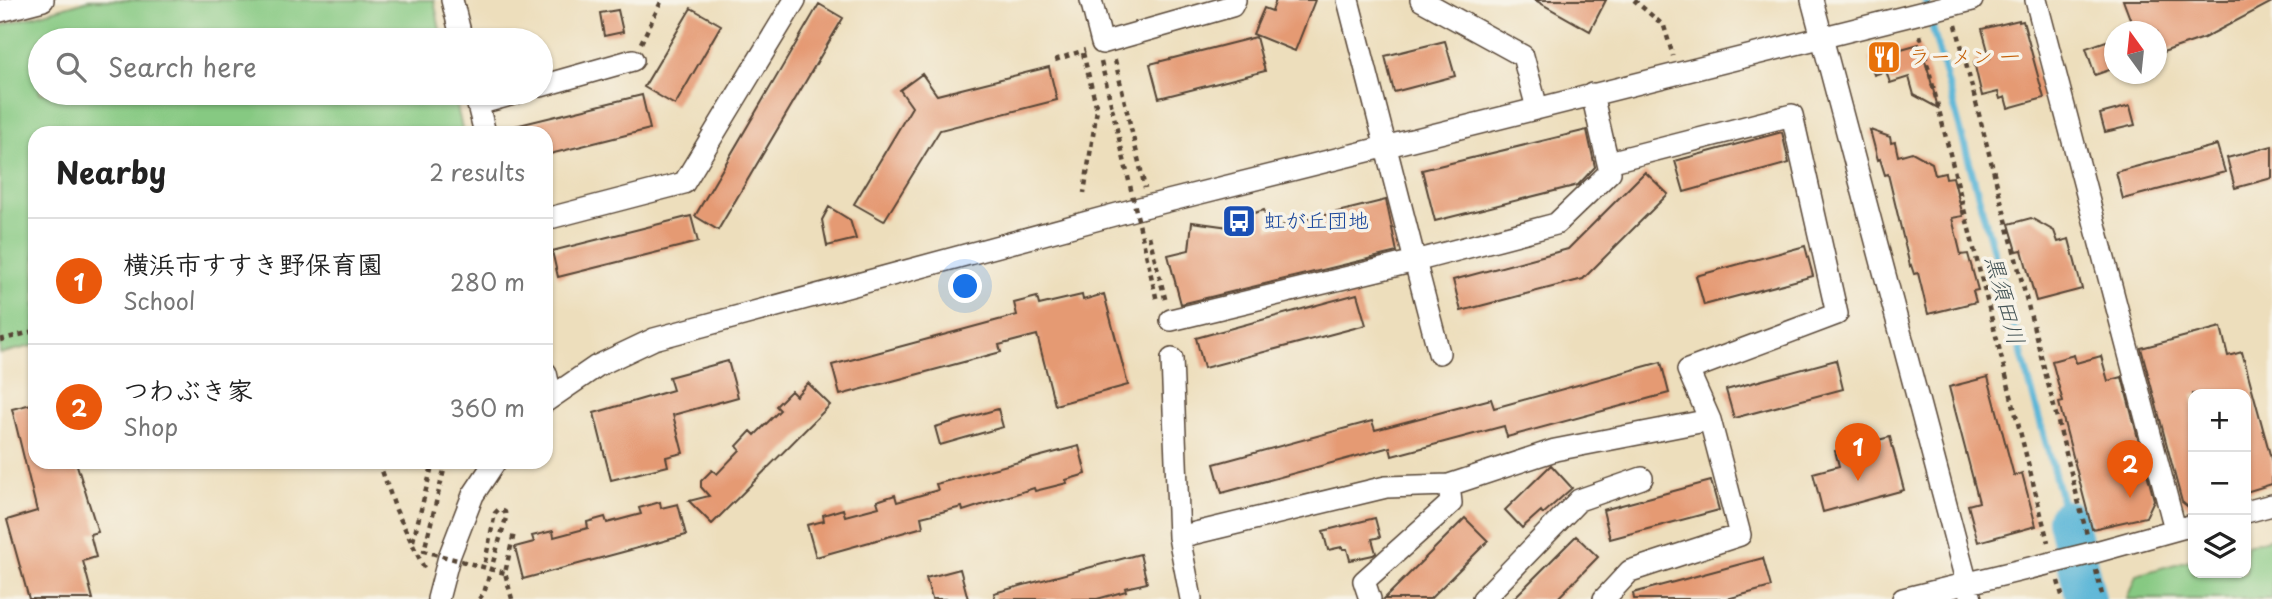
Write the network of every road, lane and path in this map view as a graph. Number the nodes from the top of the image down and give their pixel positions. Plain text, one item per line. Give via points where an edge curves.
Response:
1 (43, 0) edge
2 (452, 0) edge
3 (662, 0) edge
4 (795, 0) edge
5 (1091, 0) edge
6 (1235, 0) edge
7 (1348, 0) edge
8 (1421, 0) edge
9 (1634, 0) edge
10 (1812, 0) edge
11 (1972, 0) edge
12 (2036, 0) edge
13 (1948, 6) junction
14 (0, 11) edge
15 (1918, 14) junction
16 (459, 28) edge
17 (1821, 36) junction
18 (1092, 47) junction
19 (633, 60) joint
20 (1055, 60) dead end
21 (1678, 73) junction
22 (553, 83) edge
23 (1592, 94) junction
24 (479, 105) edge
25 (1537, 108) junction
26 (483, 126) edge
27 (1385, 148) junction
28 (1609, 162) junction
29 (1084, 193) dead end
30 (1149, 206) junction
31 (553, 217) edge
32 (1415, 261) junction
33 (1157, 301) dead end
34 (1171, 320) dead end
35 (28, 333) edge
36 (0, 340) edge
37 (1439, 353) dead end
38 (1172, 359) dead end
39 (553, 396) edge
40 (1710, 420) junction
41 (381, 469) edge
42 (431, 469) edge
43 (444, 469) edge
44 (490, 469) edge
45 (1642, 478) dead end
46 (1449, 485) junction
47 (2272, 505) edge
48 (2251, 511) edge
49 (2184, 527) edge
50 (514, 533) dead end
51 (1179, 537) junction
52 (412, 542) junction
53 (2089, 554) junction
54 (2056, 561) junction
55 (484, 567) junction
56 (505, 573) junction
57 (1968, 591) edge
58 (438, 599) edge
59 (479, 599) edge
60 (512, 599) edge
61 (1191, 599) edge
62 (1370, 599) edge
63 (1483, 599) edge
64 (1604, 599) edge
65 (1903, 599) edge
66 (2103, 599) edge

1 - 14 street
2 - 16 street
3 - 19 path
4 - 31 street via 684,183
5 - 18 street
6 - 18 street via 1232,6
7 - 27 street
8 - 25 street via 1523,56
9 - 21 path via 1664,26
10 - 17 street
11 - 13 street
12 - 49 street
13 - 15 street
13 - 53 path
15 - 17 street
15 - 54 path
17 - 21 street
17 - 57 street
18 - 20 path
18 - 29 path via 1097,109
18 - 30 path via 1114,56
18 - 33 path, bridge via 1101,62
19 - 22 street
21 - 23 street
23 - 25 street
23 - 28 street
24 - 26 street
25 - 27 street
27 - 30 street
27 - 32 street
28 - 32 street via 1610,172 1556,224
28 - 40 street via 1792,115 1837,314 1688,370
30 - 39 street via 654,339 597,366
32 - 34 street
32 - 37 street
35 - 36 path
38 - 51 street
40 - 46 street via 1555,450
40 - 64 street via 1740,535 1630,571
41 - 52 path
42 - 52 path
43 - 55 path, bridge via 424,551
44 - 58 street via 473,495
45 - 63 street via 1579,500
46 - 51 street via 1386,487
46 - 62 street via 1451,503 1364,581
47 - 48 street
49 - 53 street
50 - 56 path
51 - 61 street
52 - 58 path
53 - 54 street
53 - 66 path
54 - 57 street
55 - 56 path, bridge
55 - 59 path via 499,509 506,518
56 - 60 path
57 - 65 street

